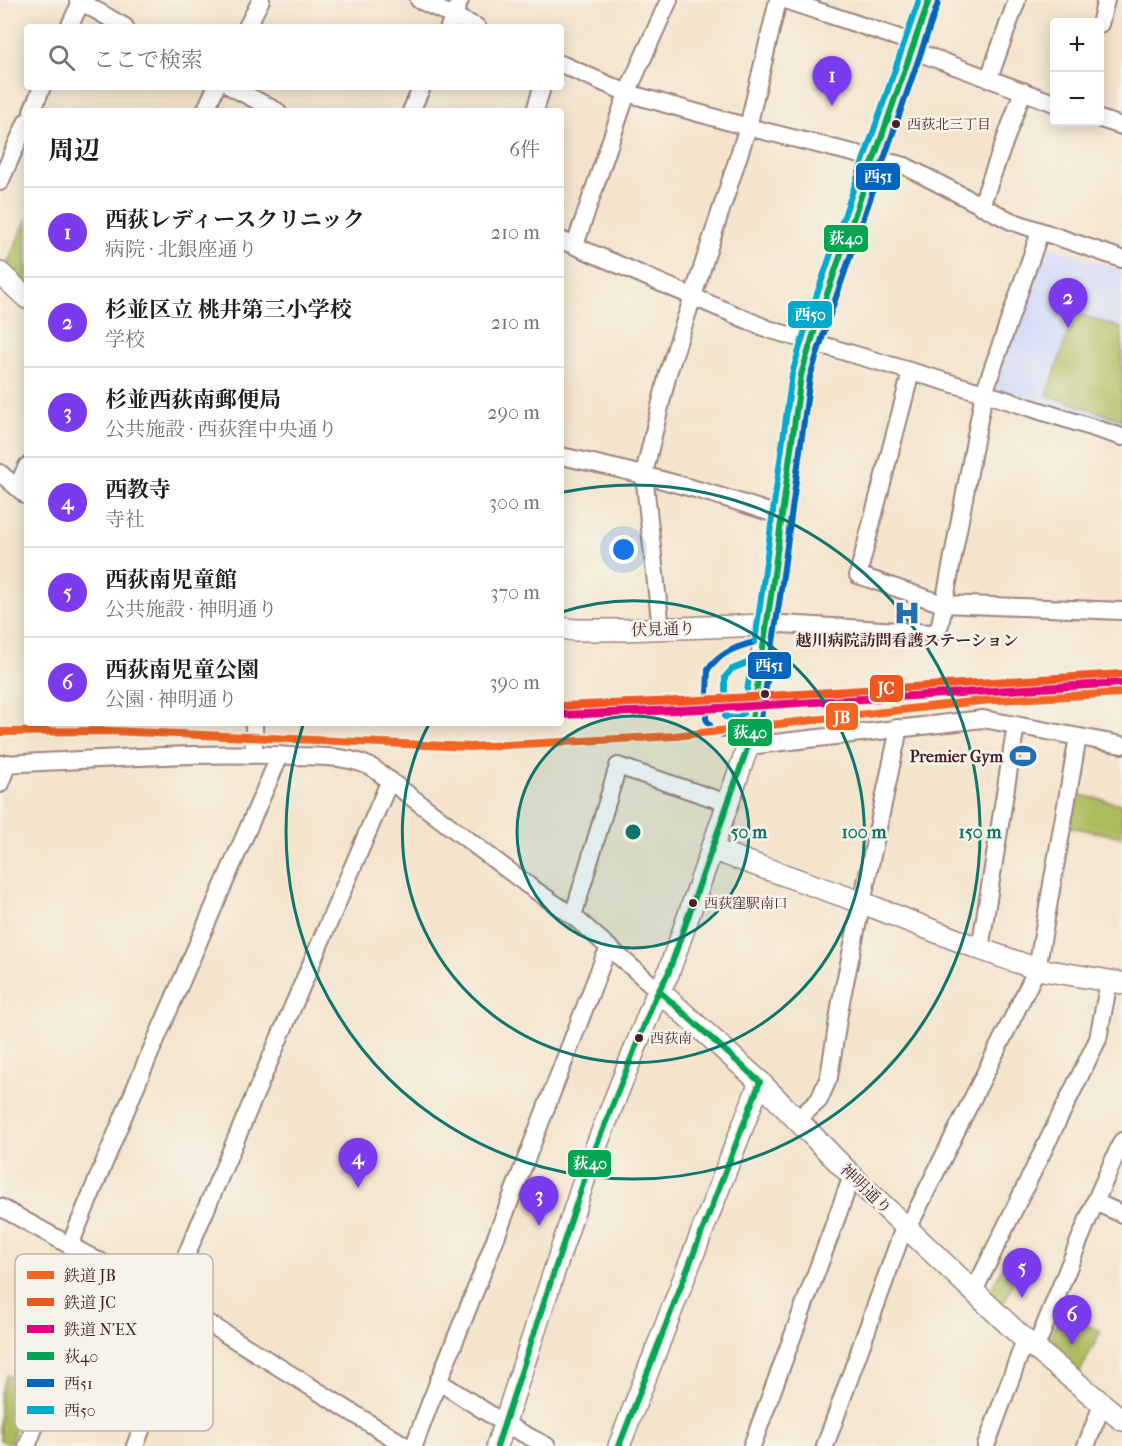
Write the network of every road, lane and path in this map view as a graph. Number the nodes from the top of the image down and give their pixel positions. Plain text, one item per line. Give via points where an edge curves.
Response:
1 (261, 0) edge
2 (419, 0) edge
3 (460, 0) edge
4 (669, 0) edge
5 (778, 0) edge
6 (785, 0) edge
7 (929, 0) edge
8 (1017, 0) edge
9 (1107, 0) edge
10 (80, 1) edge
11 (1102, 18) edge
12 (451, 22) edge
13 (70, 24) edge
14 (120, 24) edge
15 (249, 24) edge
16 (913, 46) junction
17 (564, 65) edge
18 (989, 78) junction
19 (41, 90) edge
20 (215, 90) edge
21 (237, 90) edge
22 (421, 90) edge
23 (541, 90) edge
24 (1023, 91) junction
25 (627, 93) junction
26 (1050, 101) edge
27 (33, 108) edge
28 (206, 108) edge
29 (271, 108) edge
30 (412, 108) edge
31 (536, 108) edge
32 (1104, 120) edge
33 (1122, 126) edge
34 (748, 127) junction
35 (24, 136) edge
36 (20, 155) edge
37 (874, 158) junction
38 (0, 182) edge
39 (981, 206) junction
40 (1041, 232) junction
41 (568, 243) edge
42 (1122, 258) edge
43 (0, 273) edge
44 (24, 295) edge
45 (693, 296) junction
46 (810, 342) junction
47 (911, 372) junction
48 (984, 393) junction
49 (1122, 437) edge
50 (564, 457) edge
51 (0, 473) edge
52 (644, 474) junction
53 (22, 492) edge
54 (783, 516) junction
55 (943, 604) junction
56 (1122, 611) edge
57 (766, 625) junction
58 (564, 628) edge
59 (661, 629) junction
60 (1016, 725) junction
61 (254, 726) edge
62 (897, 728) junction
63 (1078, 737) junction
64 (1122, 745) edge
65 (748, 746) junction
66 (254, 754) junction
67 (280, 755) junction
68 (4, 764) edge
69 (390, 780) junction
70 (0, 784) edge
71 (727, 803) junction
72 (711, 849) junction
73 (863, 903) junction
74 (573, 916) junction
75 (980, 949) junction
76 (612, 951) junction
77 (1037, 969) junction
78 (1115, 982) edge
79 (659, 991) junction
80 (760, 1082) junction
81 (798, 1119) junction
82 (1122, 1141) edge
83 (852, 1176) junction
84 (1095, 1202) junction
85 (0, 1208) edge
86 (1122, 1214) edge
87 (906, 1227) junction
88 (70, 1245) junction
89 (87, 1254) edge
90 (187, 1254) edge
91 (974, 1291) junction
92 (213, 1326) edge
93 (1030, 1344) junction
94 (438, 1381) junction
95 (1102, 1405) junction
96 (1122, 1420) edge
97 (504, 1424) junction
98 (33, 1431) edge
99 (141, 1431) edge
100 (27, 1446) edge
101 (135, 1446) edge
102 (406, 1446) edge
103 (414, 1446) edge
104 (497, 1446) edge
105 (547, 1446) edge
106 (619, 1446) edge
107 (752, 1446) edge
108 (825, 1446) edge
109 (986, 1446) edge
110 (1086, 1446) edge

1 - 15 street
2 - 12 street
3 - 12 street
4 - 25 street
5 - 34 street
6 - 16 street
7 - 16 street
8 - 18 street
9 - 11 street
10 - 13 street
10 - 14 street
16 - 18 street
16 - 37 street
17 - 25 street
18 - 24 street
19 - 27 street
20 - 28 street
21 - 29 street
22 - 30 street
23 - 31 street
24 - 26 street
24 - 39 street
25 - 34 street
25 - 41 street
32 - 33 street
34 - 37 street
34 - 45 street
35 - 36 street
36 - 38 street
37 - 39 street via 905,166
37 - 46 street
39 - 40 street
40 - 42 street
40 - 48 street
41 - 45 street
43 - 44 street
45 - 46 street via 768,329
45 - 52 street via 668,373
46 - 47 street
46 - 54 street via 801,375
47 - 48 street
47 - 55 street via 858,575
48 - 49 street
48 - 55 street
50 - 52 street
51 - 53 street
52 - 54 street
52 - 59 street
54 - 57 street
55 - 56 street
55 - 57 street via 940,625 932,633
57 - 59 street, 伏見通り
57 - 65 street
58 - 59 street, 伏見通り
60 - 62 street via 982,719
60 - 63 street
60 - 75 street
61 - 66 street
62 - 65 street
62 - 73 street
63 - 64 street
63 - 77 street
65 - 71 street
66 - 67 street, 神明通り
66 - 68 street, 神明通り
67 - 69 street, 神明通り via 359,761
67 - 88 street
68 - 70 street
69 - 74 street, 神明通り
69 - 90 street
71 - 72 street
71 - 74 street via 618,766
72 - 73 street
72 - 79 street
73 - 75 street
73 - 81 street via 829,1077 819,1100
74 - 76 street, 神明通り
75 - 77 street
76 - 79 street, 神明通り
76 - 94 street via 600,968
77 - 78 street
77 - 87 street
78 - 91 street via 1098,1039
79 - 80 street, 神明通り
79 - 97 street via 590,1162
80 - 81 street, 神明通り
80 - 106 street
81 - 83 street, 神明通り
82 - 84 street
83 - 87 street, 神明通り
83 - 107 street
84 - 86 street
84 - 93 street
85 - 88 street
87 - 91 street, 神明通り
87 - 108 street
88 - 89 street
91 - 93 street, 神明通り
92 - 102 street
93 - 95 street, 神明通り
93 - 109 street
94 - 97 street
94 - 103 street
95 - 96 street, 神明通り
95 - 110 street
97 - 104 street
97 - 105 street
98 - 100 street
99 - 101 street

